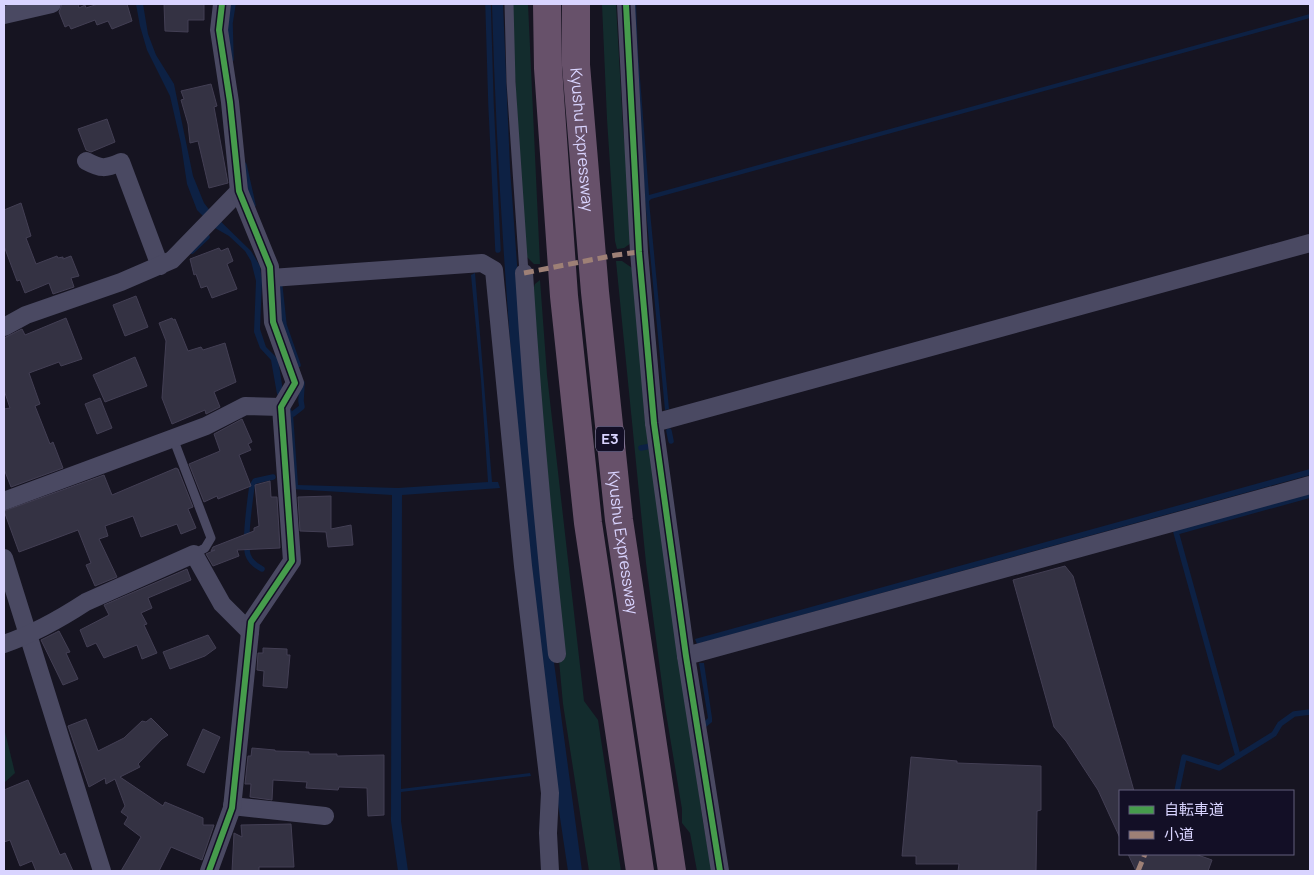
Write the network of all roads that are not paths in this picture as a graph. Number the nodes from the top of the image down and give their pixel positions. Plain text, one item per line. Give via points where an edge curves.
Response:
1 (52, 4) edge
2 (222, 4) edge
3 (509, 4) edge
4 (547, 4) edge
5 (576, 4) edge
6 (626, 4) edge
7 (4, 15) edge
8 (86, 161) dead end
9 (239, 191) junction
10 (1310, 243) edge
11 (160, 266) junction
12 (524, 274) joint
13 (270, 278) junction
14 (4, 327) edge
15 (281, 407) junction
16 (654, 423) junction
17 (173, 438) junction
18 (1310, 485) edge
19 (4, 501) edge
20 (194, 554) junction
21 (4, 558) edge
22 (250, 632) junction
23 (27, 636) junction
24 (4, 644) edge
25 (557, 654) dead end
26 (686, 656) junction
27 (232, 806) junction
28 (325, 816) dead end
29 (102, 871) edge
30 (209, 871) edge
31 (550, 871) edge
32 (640, 871) edge
33 (672, 871) edge
34 (720, 871) edge

1 - 7 street
2 - 9 street via 219,30
3 - 12 lane
4 - 32 highway, Kyushu Expressway / E3 via 548,68 564,296 588,523
5 - 33 highway, Kyushu Expressway / E3 via 577,84 619,520
6 - 16 street via 639,252
8 - 11 street via 98,168 121,162
9 - 11 street via 172,260
9 - 13 street via 270,267
10 - 16 street
11 - 14 street via 26,315
12 - 25 street via 543,525
13 - 15 street via 273,322 295,383
13 - 31 street via 482,263 494,270 523,566 550,793
15 - 17 street via 245,406
15 - 22 street via 292,561 252,622
16 - 26 street
17 - 19 street
17 - 20 lane via 210,538 205,548
18 - 26 street
20 - 22 street via 222,604
20 - 23 street via 86,602
21 - 23 street
22 - 27 street
23 - 24 street
23 - 29 street
26 - 34 street
27 - 28 street
27 - 30 street

